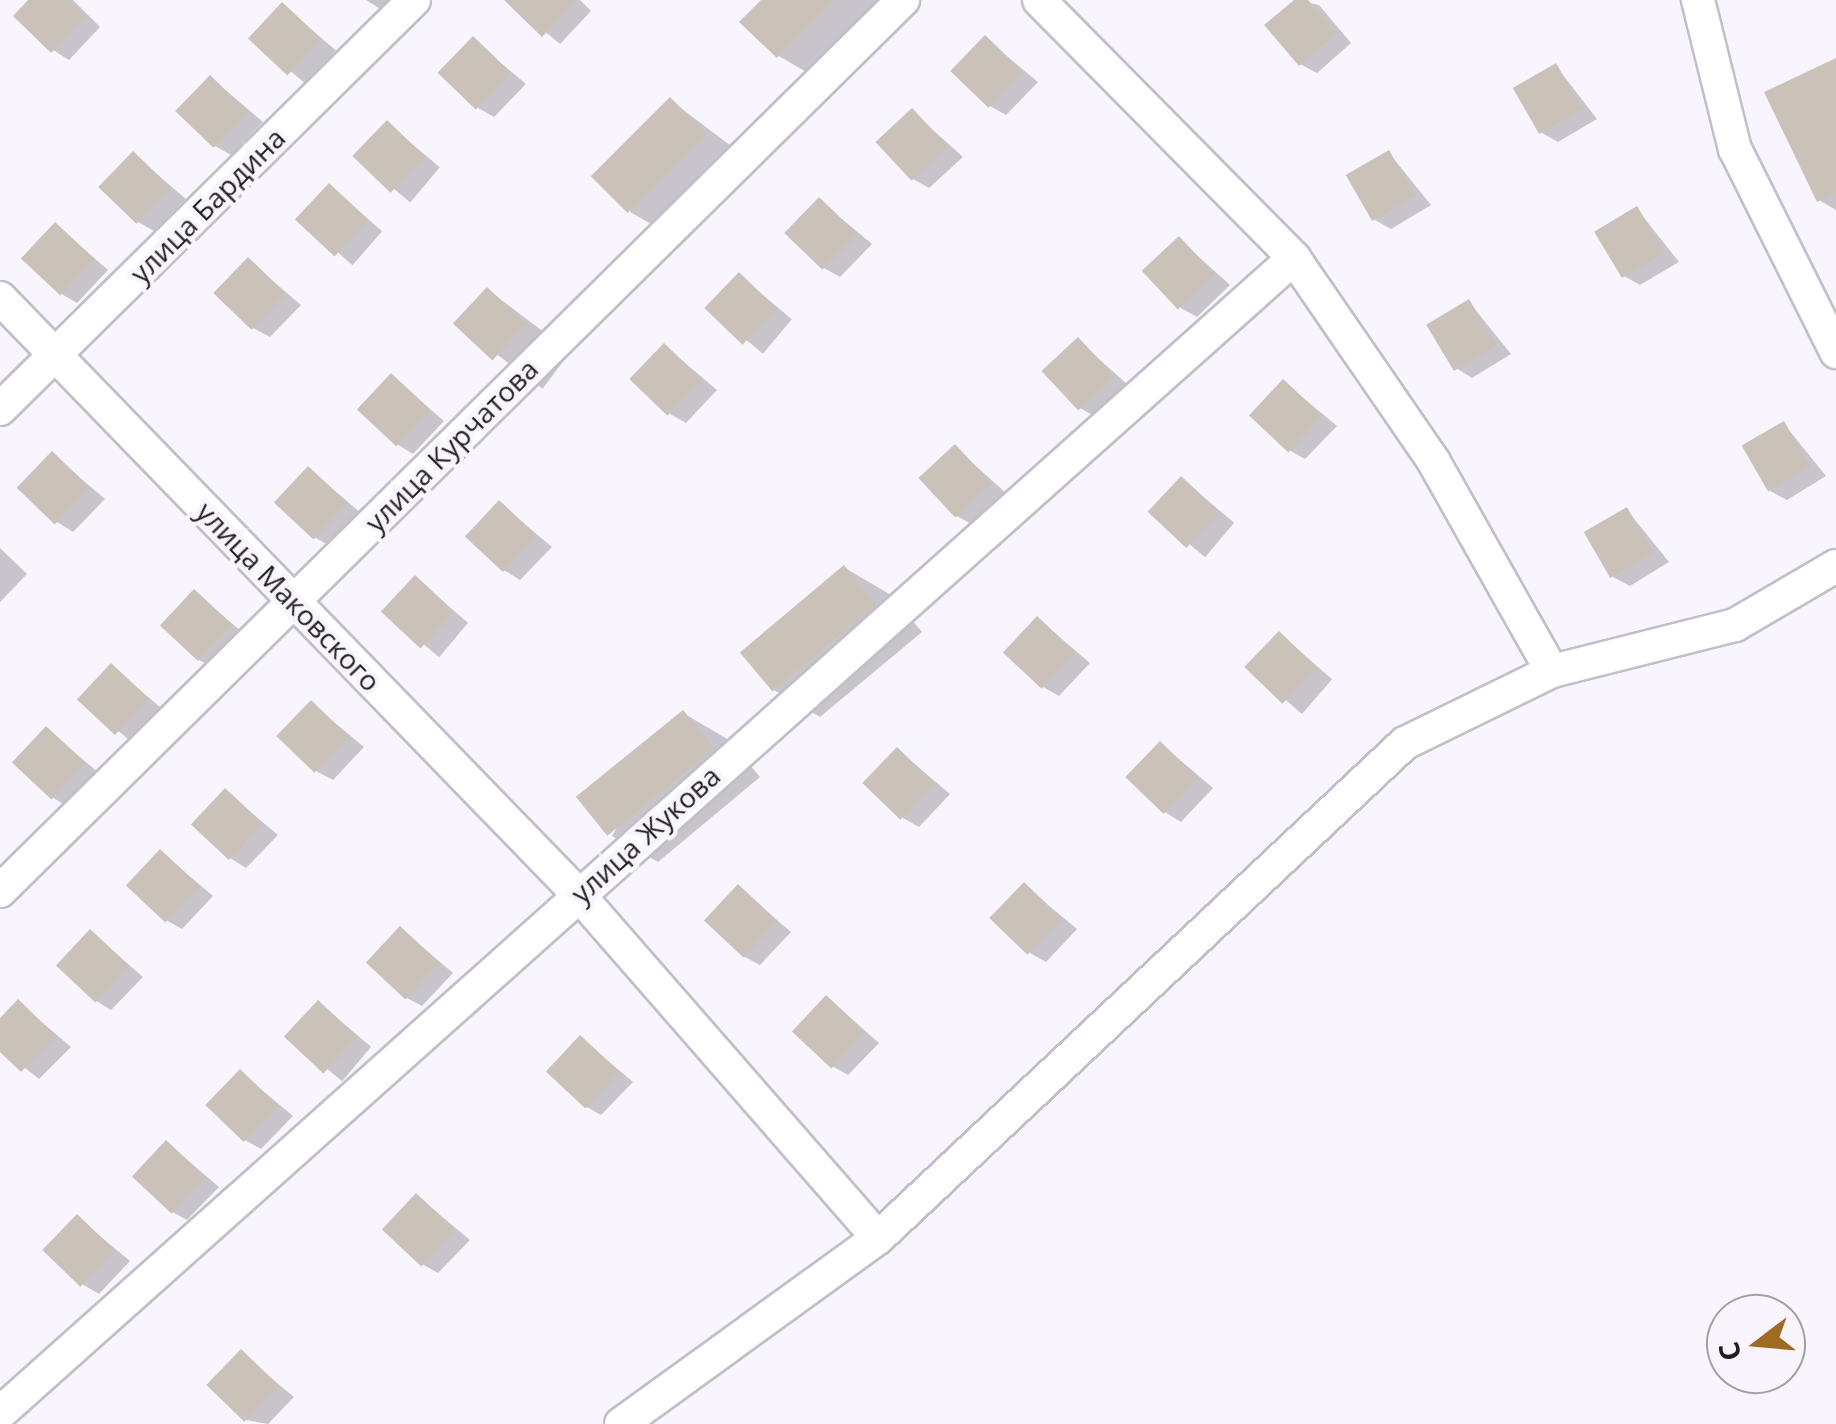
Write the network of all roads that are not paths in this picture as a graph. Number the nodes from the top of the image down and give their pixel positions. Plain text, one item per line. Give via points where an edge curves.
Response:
1 (414, 0) edge
2 (903, 0) edge
3 (1039, 0) edge
4 (1698, 0) edge
5 (1294, 258) junction
6 (0, 298) edge
7 (1836, 352) edge
8 (57, 353) junction
9 (0, 409) edge
10 (1836, 566) edge
11 (292, 602) junction
12 (1552, 671) junction
13 (0, 891) edge
14 (578, 894) junction
15 (878, 1238) junction
16 (0, 1413) edge
17 (621, 1424) edge

1 - 8 street, улица Бардина
2 - 11 street, улица Курчатова
3 - 5 street
4 - 7 street via 1736,149
5 - 12 street via 1434,462
5 - 14 street, улица Жукова
6 - 8 street, улица Маковского
8 - 9 street, улица Бардина
8 - 11 street, улица Маковского
10 - 12 street via 1735,626
11 - 13 street, улица Курчатова
11 - 14 street, улица Маковского
12 - 15 street via 1406,743
14 - 15 street, улица Маковского
14 - 16 street, улица Жукова
15 - 17 street

